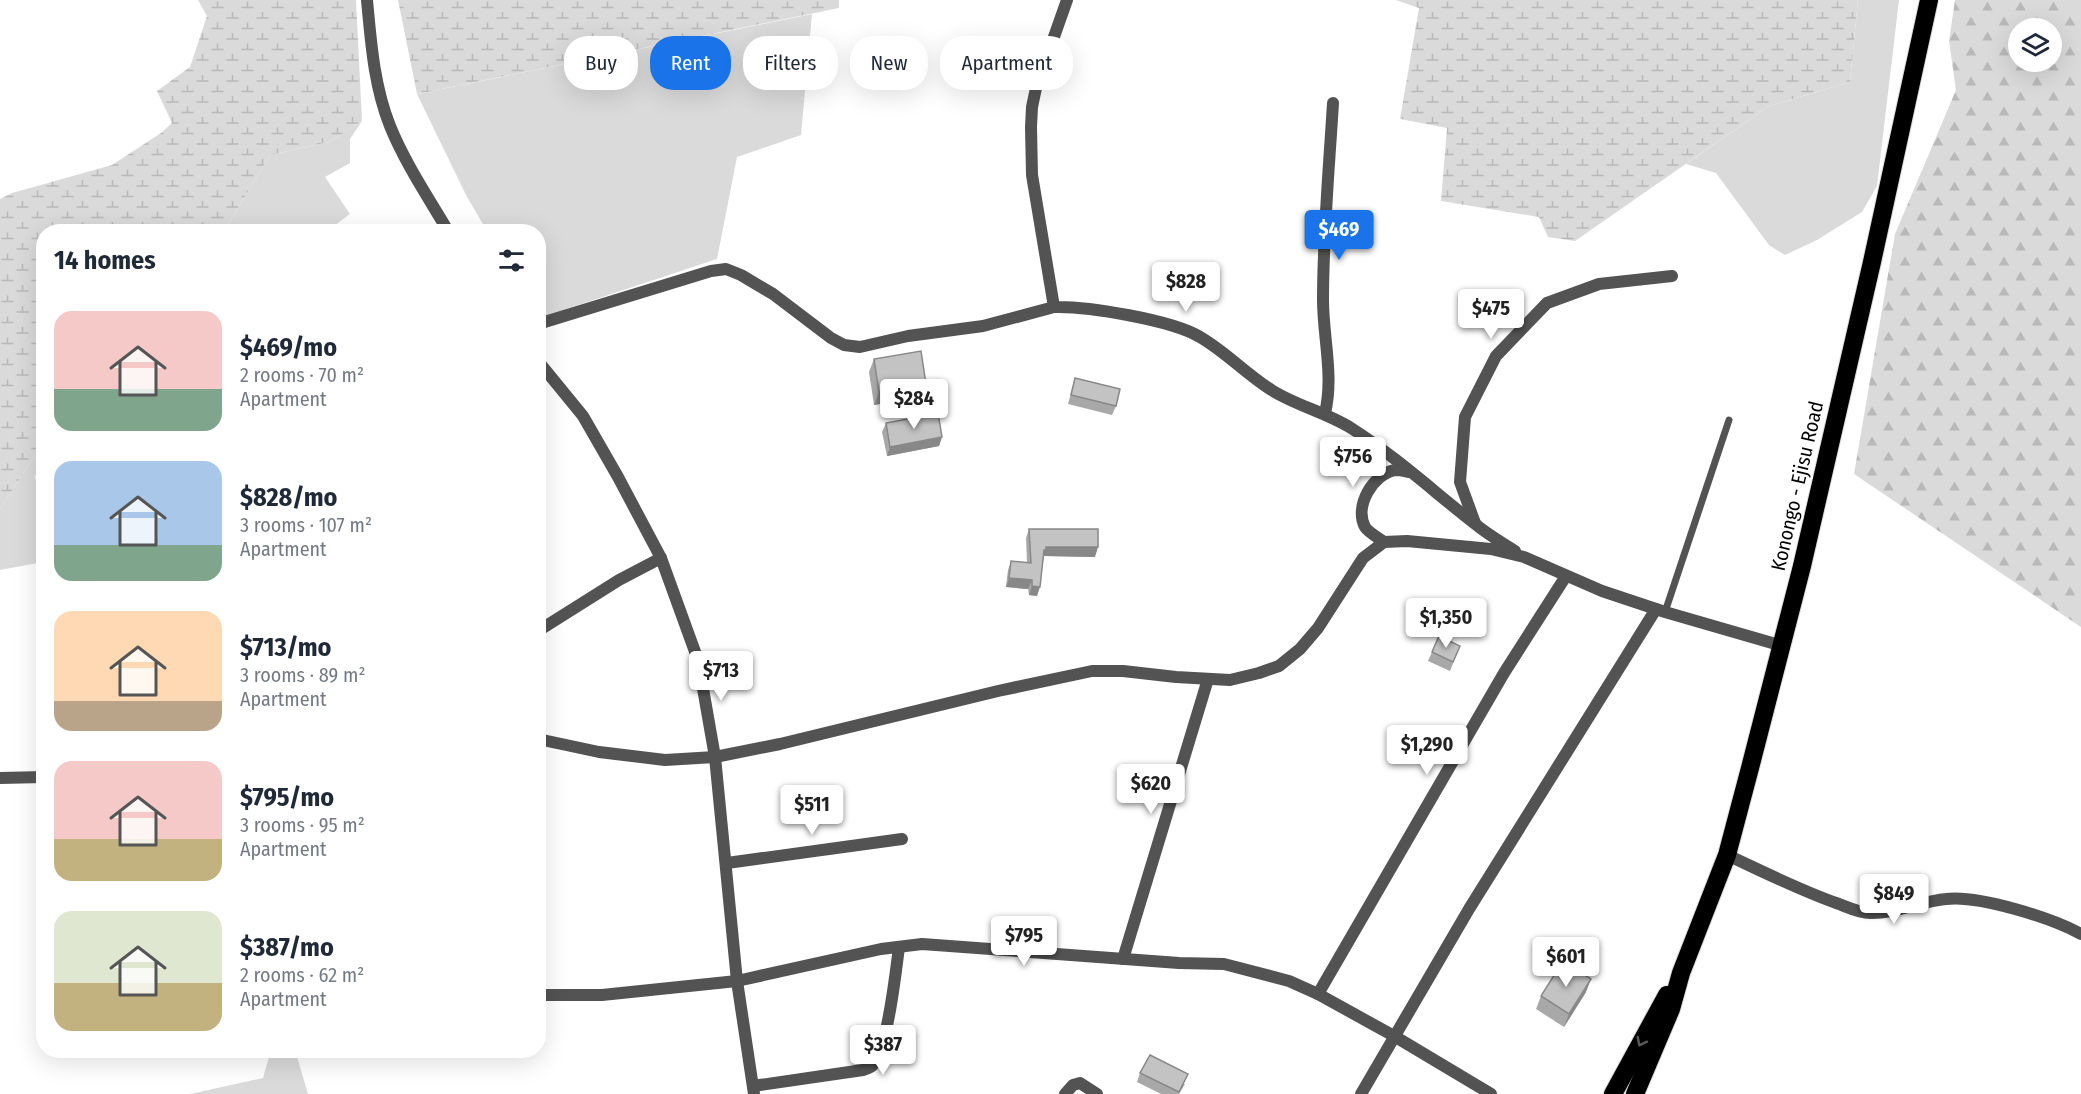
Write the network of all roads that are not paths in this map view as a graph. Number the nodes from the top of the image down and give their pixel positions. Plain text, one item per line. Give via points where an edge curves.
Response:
1 (367, 0) edge
2 (1067, 0) edge
3 (1929, 0) edge
4 (1334, 104) dead end
5 (444, 224) edge
6 (1672, 276) dead end
7 (1054, 307) junction
8 (546, 322) edge
9 (546, 371) edge
10 (1325, 413) junction
11 (1729, 420) dead end
12 (1413, 473) junction
13 (1476, 525) junction
14 (1384, 543) junction
15 (1524, 557) junction
16 (661, 558) junction
17 (1566, 576) junction
18 (1660, 611) junction
19 (546, 626) edge
20 (1783, 646) junction
21 (1208, 679) junction
22 (546, 741) edge
23 (715, 757) junction
24 (36, 777) edge
25 (0, 778) edge
26 (902, 839) dead end
27 (1727, 855) junction
28 (727, 864) junction
29 (2081, 934) edge
30 (899, 947) junction
31 (1123, 959) junction
32 (1681, 974) junction
33 (737, 981) junction
34 (1318, 994) junction
35 (546, 995) edge
36 (1394, 1036) junction
37 (1472, 1089) edge
38 (754, 1090) edge
39 (1065, 1094) edge
40 (1097, 1094) edge
41 (1361, 1094) edge
42 (1491, 1094) edge
43 (1612, 1094) edge
44 (1635, 1094) edge

1 - 5 street via 374,68 390,126
2 - 7 street via 1036,88 1031,127 1032,175
3 - 20 highway, Konongo - Ejisu Road
4 - 10 street via 1323,273 1329,397
6 - 13 street via 1599,284 1547,303 1496,356 1465,417 1460,482
7 - 8 street via 982,326 860,347 831,338 773,294 726,269
7 - 10 street via 1093,310 1186,329 1274,391
9 - 16 street via 583,416
10 - 12 street
11 - 18 lane
12 - 13 street
12 - 14 street via 1397,470 1384,474 1366,496 1362,513 1366,528
13 - 15 street
14 - 15 street via 1407,541 1491,549
14 - 21 street via 1363,558 1318,628 1279,666 1230,680
15 - 17 street
16 - 19 street
16 - 23 street via 698,660
17 - 18 street
17 - 34 street via 1499,682
18 - 20 street
18 - 36 street via 1501,857
20 - 27 highway, Konongo - Ejisu Road
21 - 23 street via 1123,670 1092,671
21 - 31 street
22 - 23 street via 665,760
23 - 28 street
24 - 25 street
26 - 28 street
27 - 29 street via 1814,896 1858,911 1881,912 1947,898 1975,898
27 - 32 highway, Konongo - Ejisu Road
28 - 33 street
30 - 31 street via 922,944
30 - 33 street
30 - 38 street via 889,1016 872,1066
31 - 34 street via 1224,964 1289,981
32 -> 43 highway, Konongo - Ejisu Road via 1660,1004
32 - 44 highway, Konongo - Ejisu Road via 1671,1009
33 - 35 street via 602,995
33 - 38 street
34 - 36 street
36 - 37 street
36 - 41 street
37 - 42 street
39 - 40 street via 1080,1083

